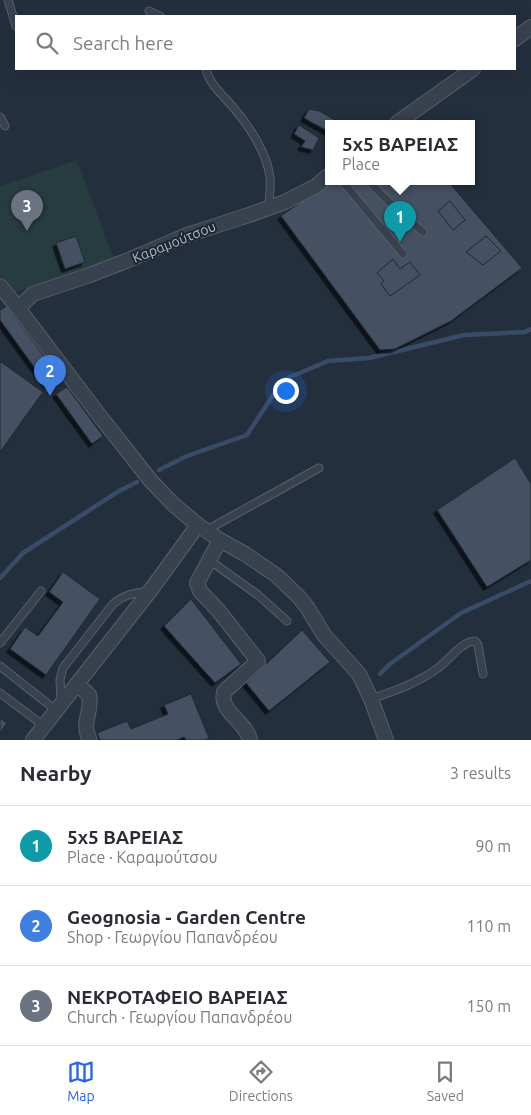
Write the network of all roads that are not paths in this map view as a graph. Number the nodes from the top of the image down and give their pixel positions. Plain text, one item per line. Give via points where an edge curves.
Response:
1 (8, 0) edge
2 (149, 11) dead end
3 (158, 15) edge
4 (15, 23) edge
5 (531, 27) edge
6 (516, 38) edge
7 (206, 70) edge
8 (472, 70) edge
9 (0, 117) edge
10 (401, 120) edge
11 (5, 126) dead end
12 (325, 178) edge
13 (345, 185) edge
14 (373, 185) edge
15 (269, 208) junction
16 (423, 232) dead end
17 (403, 254) dead end
18 (0, 286) edge
19 (18, 308) junction
20 (319, 468) dead end
21 (202, 528) junction
22 (220, 540) junction
23 (209, 560) junction
24 (41, 591) dead end
25 (150, 591) junction
26 (287, 622) dead end
27 (0, 643) edge
28 (0, 666) edge
29 (483, 674) dead end
30 (77, 684) junction
31 (0, 693) edge
32 (371, 699) junction
33 (59, 708) junction
34 (44, 726) junction
35 (33, 740) edge
36 (90, 740) edge
37 (250, 740) edge
38 (386, 740) edge

1 - 4 lane
2 - 3 lane
5 - 6 street
7 - 15 lane via 216,88 241,116 263,154 269,175
8 - 10 street
9 - 11 lane
12 - 15 street, Καραμούτσου via 301,194
13 - 17 lane
14 - 16 lane
15 - 19 street, Καραμούτσου via 187,235 87,276 33,294
18 - 19 street
19 - 21 street via 152,481
20 - 21 lane
21 - 22 street
21 - 25 street
22 - 23 street
22 - 32 street via 276,575 298,596 324,635 359,674
23 - 26 lane via 258,595
23 - 37 street via 197,583 200,591 258,662 224,692 223,697 225,705 248,732
24 - 27 lane
25 - 30 street
25 - 33 lane via 118,599 63,668
28 - 33 lane
29 - 32 lane via 478,645 471,641 417,681
30 - 33 street
30 - 36 street via 89,695 85,728
31 - 34 lane
32 - 38 street
33 - 34 street
34 - 35 street

